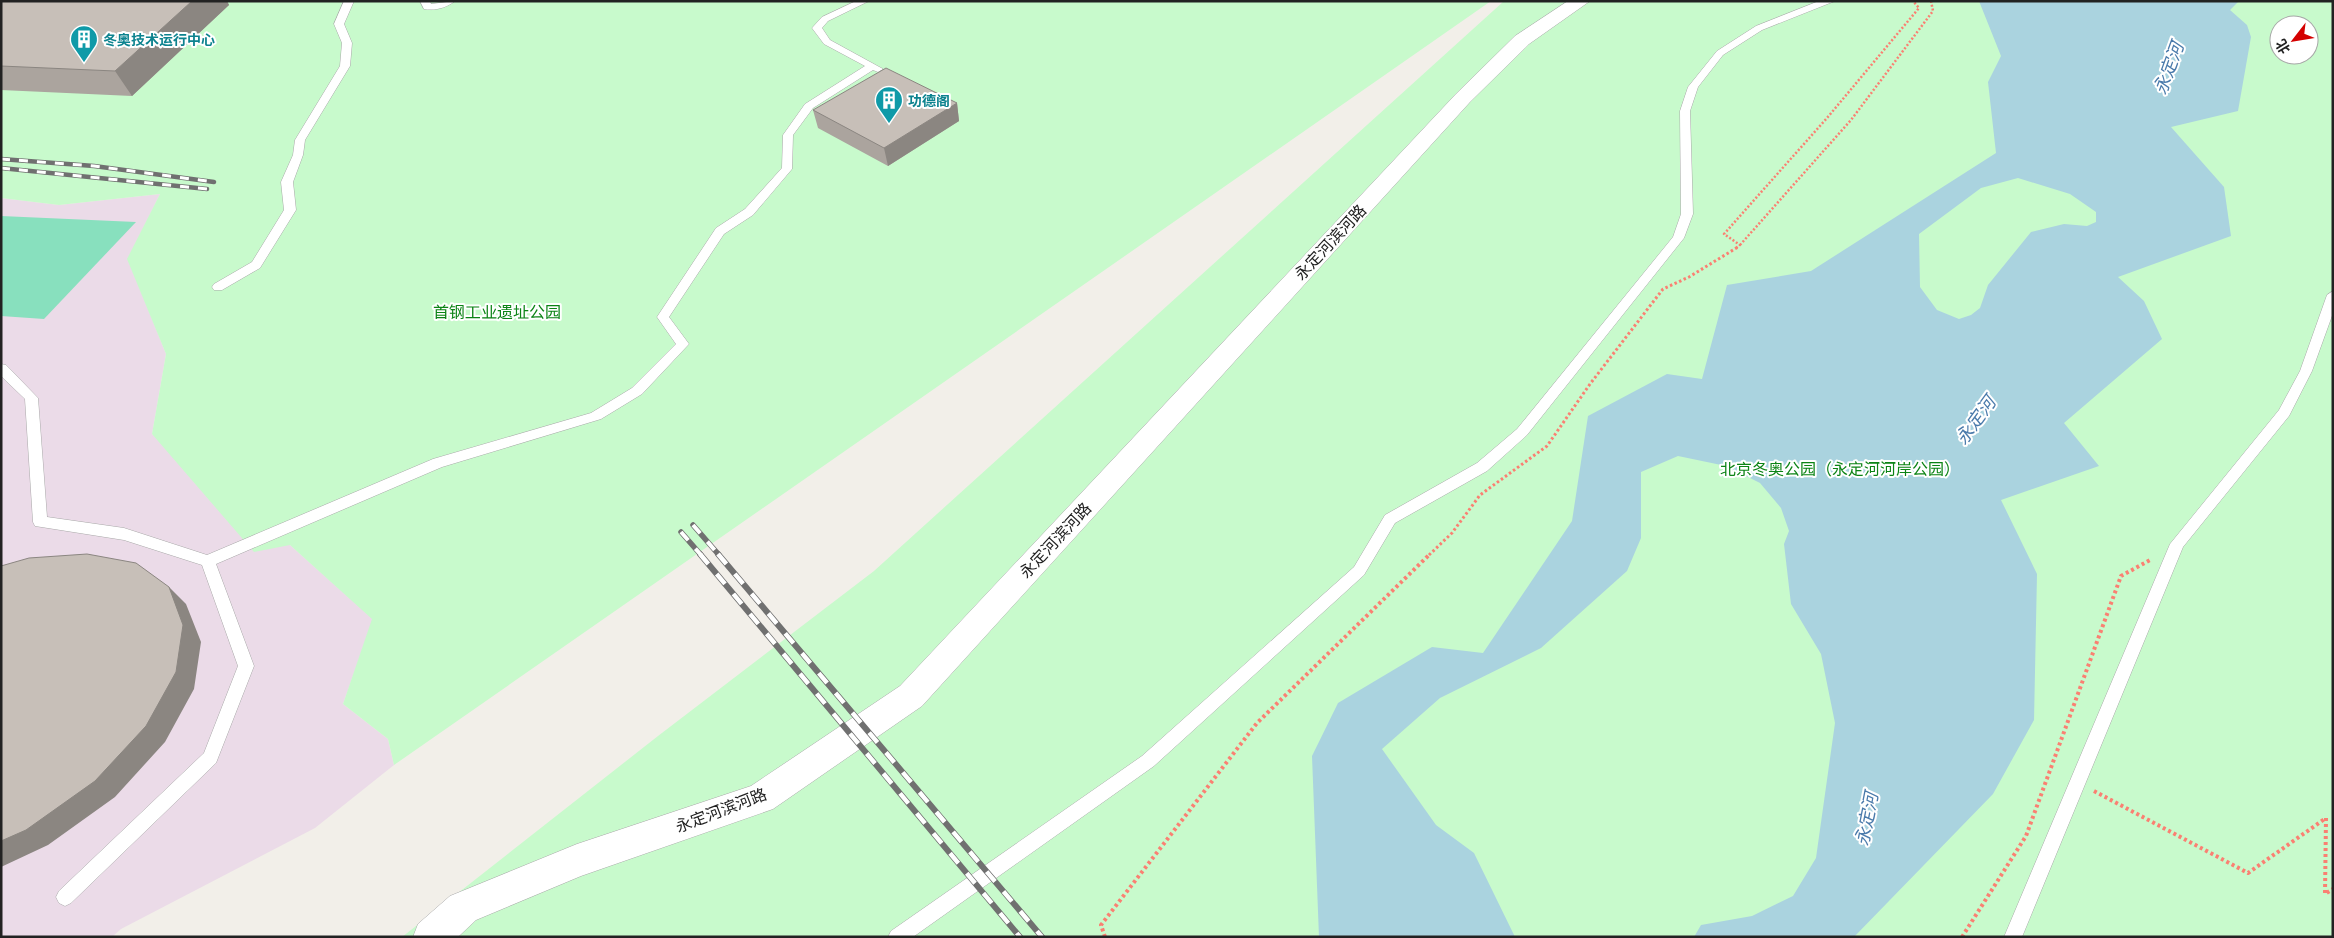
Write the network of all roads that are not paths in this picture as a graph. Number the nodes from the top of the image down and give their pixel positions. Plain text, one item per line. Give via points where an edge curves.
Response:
1 (349, 1) edge
2 (425, 1) edge
3 (450, 1) edge
4 (864, 1) edge
5 (1580, 1) edge
6 (1830, 1) edge
7 (873, 66) junction
8 (890, 75) edge
9 (218, 287) dead end
10 (2333, 295) edge
11 (1, 368) edge
12 (208, 561) junction
13 (65, 897) dead end
14 (431, 937) edge
15 (897, 937) edge
16 (2013, 937) edge

1 - 9 lane via 339,24 347,43 345,66 300,140 288,182 290,210 256,265
2 - 3 lane via 427,7
4 - 7 lane via 825,19 817,28 827,42
5 - 14 street, 永定河滨河路 via 1522,40 1463,98 911,696 762,798 577,861 463,908
6 - 15 lane via 1803,8 1759,28 1720,54 1693,87 1685,111 1687,214 1678,238 1522,432 1482,467 1390,519 1359,571 1148,761
7 - 8 lane
7 - 12 lane via 808,106 788,135 787,169 749,212 720,231 663,317 683,344 637,391 596,416 438,463
10 - 16 lane via 2306,371 2284,413 2177,544
11 - 12 lane via 31,398 40,522 124,534
12 - 13 lane via 246,666 210,758

